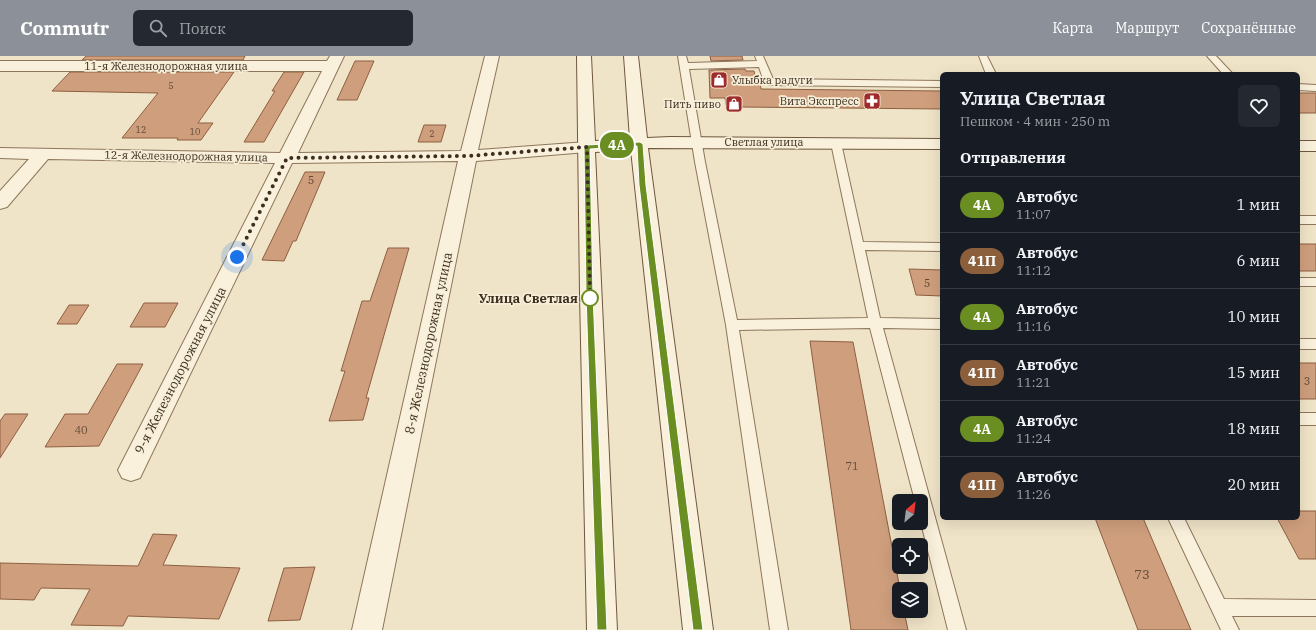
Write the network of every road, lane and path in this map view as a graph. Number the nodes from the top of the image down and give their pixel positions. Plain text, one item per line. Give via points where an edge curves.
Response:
1 (492, 56) edge
2 (584, 56) edge
3 (632, 56) edge
4 (983, 56) edge
5 (1211, 56) edge
6 (760, 60) edge
7 (334, 61) edge
8 (683, 61) edge
9 (0, 66) edge
10 (990, 72) edge
11 (1226, 72) edge
12 (940, 84) edge
13 (1300, 88) edge
14 (1316, 88) edge
15 (697, 142) junction
16 (836, 143) junction
17 (640, 144) junction
18 (940, 144) edge
19 (1300, 146) edge
20 (1316, 146) edge
21 (587, 147) junction
22 (0, 153) edge
23 (44, 153) junction
24 (467, 156) junction
25 (287, 158) junction
26 (0, 203) edge
27 (1300, 220) edge
28 (1316, 220) edge
29 (858, 246) junction
30 (940, 247) edge
31 (1300, 282) edge
32 (1316, 282) edge
33 (875, 323) junction
34 (940, 324) edge
35 (732, 325) junction
36 (1300, 344) edge
37 (1316, 344) edge
38 (1300, 419) edge
39 (1316, 419) edge
40 (131, 470) dead end
41 (1177, 520) edge
42 (1220, 607) junction
43 (1316, 608) edge
44 (367, 630) edge
45 (602, 630) edge
46 (698, 630) edge
47 (779, 630) edge
48 (957, 630) edge
49 (1230, 630) edge

1 - 24 street, 8-я Железнодорожная улица
2 - 21 street
3 - 17 street
4 - 10 lane
5 - 11 lane
6 - 8 lane
6 - 12 lane via 769,82
7 - 9 street, 11-я Железнодорожная улица
7 - 25 street, 9-я Железнодорожная улица
8 - 15 lane
13 - 14 lane
15 - 16 street, Светлая улица
15 - 17 street, Светлая улица
15 - 35 lane
16 - 18 street, Светлая улица
16 - 29 lane
17 - 21 street, Светлая улица
17 - 46 street
19 - 20 street
21 - 24 street, 12-я Железнодорожная улица
21 - 45 street
22 - 23 street, 12-я Железнодорожная улица
23 - 25 street, 12-я Железнодорожная улица
23 - 26 street
24 - 25 street, 12-я Железнодорожная улица
24 - 44 street, 8-я Железнодорожная улица
25 - 40 street, 9-я Железнодорожная улица
27 - 28 lane
29 - 30 lane
29 - 33 lane
31 - 32 lane
33 - 34 lane
33 - 35 lane
33 - 48 lane
35 - 47 lane
36 - 37 lane
38 - 39 lane
41 - 42 lane
42 - 43 lane
42 - 49 lane

